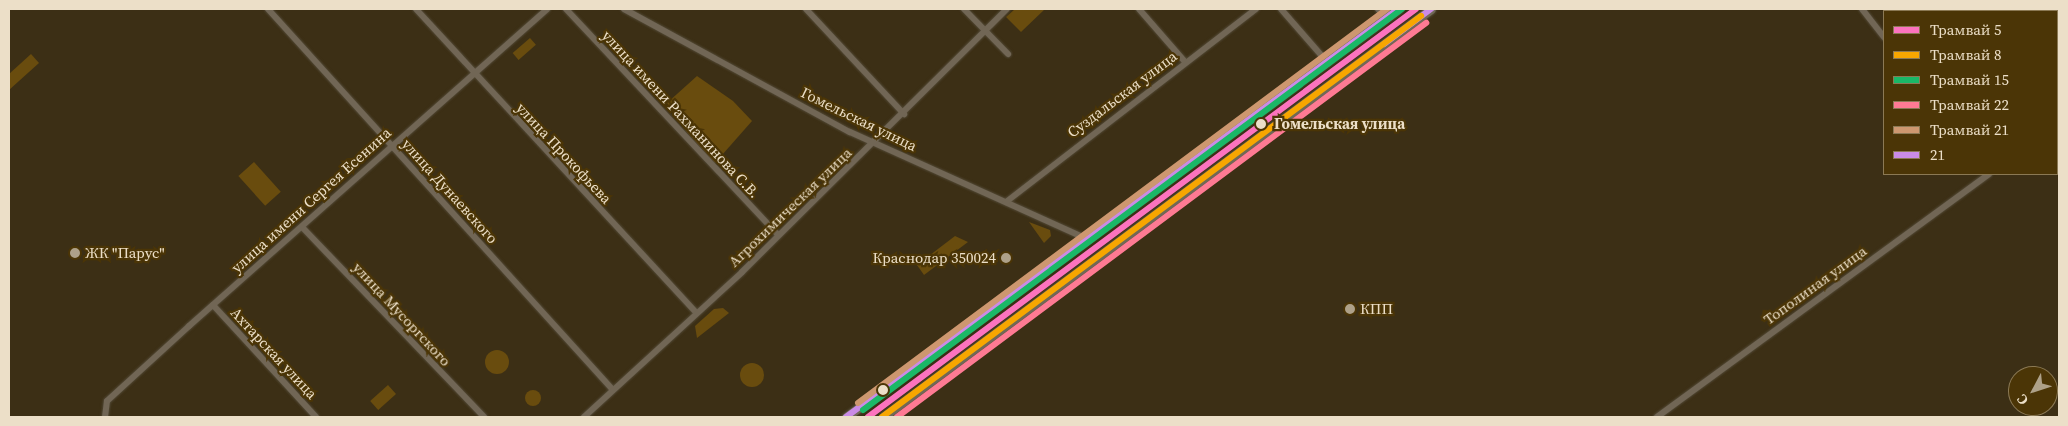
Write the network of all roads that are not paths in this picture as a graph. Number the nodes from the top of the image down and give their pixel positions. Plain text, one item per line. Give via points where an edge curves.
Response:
1 (268, 9) edge
2 (416, 9) edge
3 (547, 9) edge
4 (566, 9) edge
5 (624, 9) edge
6 (806, 9) edge
7 (964, 9) edge
8 (1008, 9) edge
9 (1140, 9) edge
10 (1256, 9) edge
11 (1281, 9) edge
12 (1378, 9) edge
13 (1398, 9) edge
14 (1431, 9) edge
15 (1862, 9) edge
16 (1386, 18) junction
17 (984, 30) junction
18 (1883, 36) edge
19 (1008, 54) dead end
20 (1185, 62) junction
21 (1328, 62) junction
22 (473, 73) junction
23 (904, 114) junction
24 (873, 143) junction
25 (390, 144) junction
26 (1988, 175) edge
27 (1006, 202) junction
28 (302, 227) junction
29 (778, 235) junction
30 (1089, 240) junction
31 (214, 306) junction
32 (696, 312) junction
33 (613, 390) junction
34 (105, 417) edge
35 (316, 417) edge
36 (484, 417) edge
37 (584, 417) edge
38 (846, 417) edge
39 (883, 417) edge
40 (1657, 417) edge

1 - 25 street, улица Дунаевского
2 - 22 street, улица Прокофьева
3 - 22 street, улица имени Сергея Есенина
4 - 29 street, улица имени Рахманинова С.В.
5 - 24 street, Гомельская улица
6 - 23 street
7 - 17 street
8 - 17 street, Агрохимическая улица
9 - 20 street
10 - 20 street, Суздальская улица
11 - 21 street
12 - 16 street
13 - 16 street
14 - 39 street
15 - 18 street
16 - 21 street
17 - 19 street
17 - 23 street, Агрохимическая улица
20 - 27 street, Суздальская улица
21 - 30 street
22 - 25 street, улица имени Сергея Есенина
22 - 32 street, улица Прокофьева
23 - 24 street, Агрохимическая улица
24 - 27 street, Гомельская улица
24 - 29 street, Агрохимическая улица
25 - 28 street, улица имени Сергея Есенина
25 - 33 street, улица Дунаевского
26 - 40 street, Тополиная улица
27 - 30 street, Гомельская улица
28 - 31 street, улица имени Сергея Есенина
28 - 36 street, улица Мусоргского
29 - 32 street, Агрохимическая улица
30 - 38 street
31 - 34 street, улица имени Сергея Есенина via 107,401
31 - 35 street, Ахтарская улица
32 - 33 street, Агрохимическая улица
33 - 37 street, Агрохимическая улица

